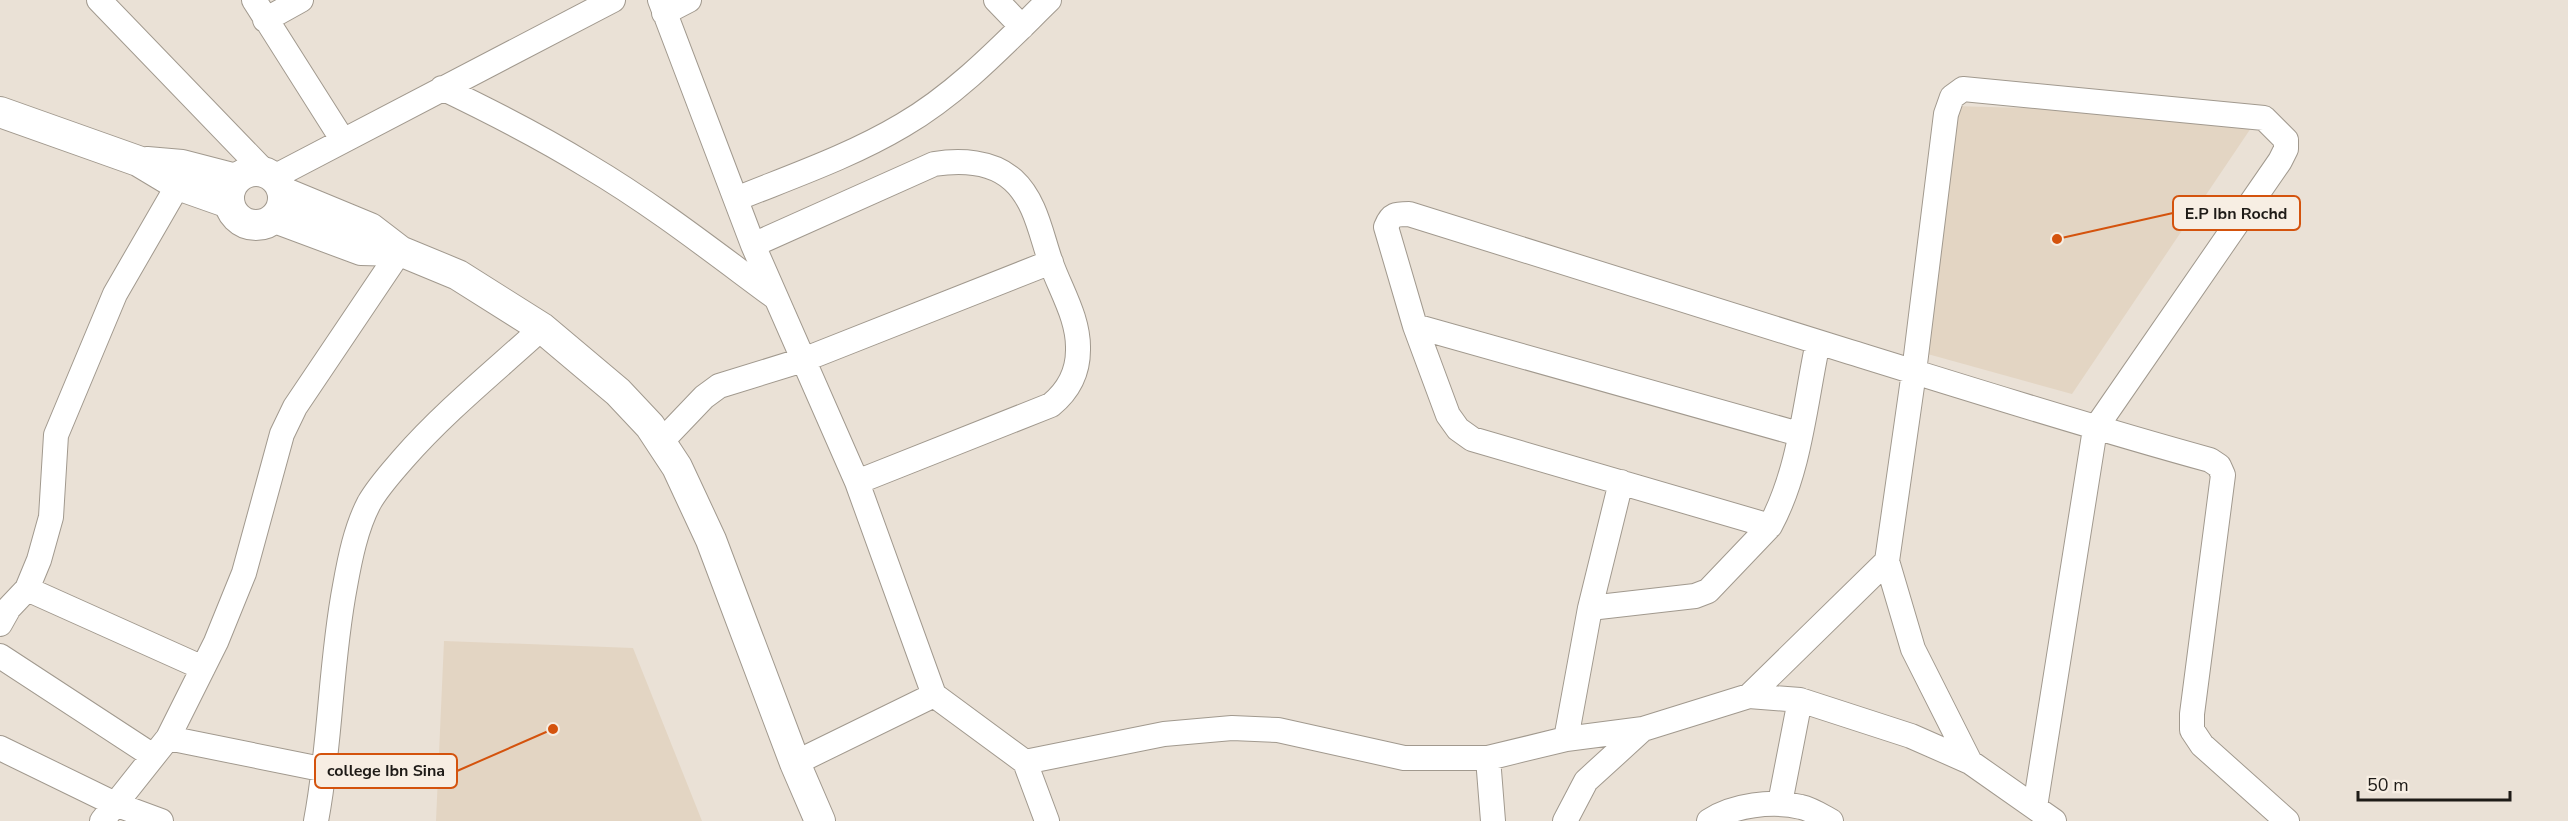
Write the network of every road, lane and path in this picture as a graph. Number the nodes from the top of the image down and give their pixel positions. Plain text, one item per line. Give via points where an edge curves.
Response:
1 (99, 0) edge
2 (301, 0) edge
3 (613, 0) edge
4 (689, 0) edge
5 (996, 0) edge
6 (1049, 0) edge
7 (662, 6) edge
8 (259, 10) edge
9 (1022, 27) junction
10 (442, 88) junction
11 (0, 112) edge
12 (342, 139) junction
13 (138, 161) junction
14 (178, 185) junction
15 (274, 190) junction
16 (232, 191) junction
17 (736, 199) junction
18 (753, 245) junction
19 (400, 252) junction
20 (1051, 262) junction
21 (778, 299) junction
22 (1415, 326) junction
23 (542, 328) junction
24 (1818, 342) junction
25 (803, 360) junction
26 (1914, 372) junction
27 (2095, 429) junction
28 (1799, 434) junction
29 (661, 442) junction
30 (857, 482) junction
31 (1621, 482) junction
32 (1770, 526) junction
33 (1887, 561) junction
34 (27, 589) junction
35 (1590, 608) junction
36 (0, 624) edge
37 (0, 656) edge
38 (203, 668) junction
39 (934, 695) junction
40 (1749, 696) junction
41 (1800, 700) junction
42 (1643, 729) junction
43 (1566, 739) junction
44 (160, 747) junction
45 (0, 748) edge
46 (1488, 758) junction
47 (1025, 762) junction
48 (1970, 762) junction
49 (795, 763) junction
50 (326, 770) junction
51 (1780, 803) junction
52 (2035, 807) junction
53 (108, 812) edge
54 (161, 821) edge
55 (316, 821) edge
56 (820, 821) edge
57 (1047, 821) edge
58 (1493, 821) edge
59 (1565, 821) edge
60 (1708, 821) edge
61 (1831, 821) edge
62 (2054, 821) edge
63 (2287, 821) edge

1 - 15 street
2 - 8 street
3 - 10 street
4 - 7 street
5 - 9 street
6 - 9 street
7 - 17 street
8 - 12 street
9 - 17 street via 947,94 905,124 852,153
10 - 12 street
10 - 21 street via 522,127 589,166
11 - 13 main road
12 - 15 street
13 - 14 main road
13 - 16 main road via 182,165
14 - 16 main road
14 - 34 street via 115,294 56,435 51,517
15 - 16 main road via 245,173
15 - 16 main road via 257,226 238,220
15 - 19 main road via 361,250
17 - 18 street
18 - 20 street via 934,164 955,161 972,162 1012,179 1035,215
18 - 21 street
19 - 23 main road via 458,275
19 - 38 street via 295,407 244,573
20 - 25 street
20 - 30 street via 1075,323 1078,350 1065,394 1051,405
21 - 25 street
22 - 24 street via 1386,227 1389,218 1396,214 1409,214
22 - 28 street
22 - 31 street via 1448,415 1458,429 1472,439
23 - 29 main road via 618,392
23 - 50 street via 444,416 370,502 349,565 336,635
24 - 26 street
24 - 28 street
25 - 29 street via 719,386
25 - 30 street
26 - 27 street
26 - 27 street via 1946,114 1952,97 1964,89 2264,118 2286,140 2280,161
26 - 33 street
27 - 52 street
27 - 63 street via 2210,460 2219,466 2223,475 2192,730 2202,745
28 - 32 street via 1790,479
29 - 49 main road via 711,540
30 - 39 street
31 - 32 street
31 - 35 street
32 - 35 street via 1708,591 1695,596
33 - 40 street
33 - 48 street via 1913,649
34 - 36 street
34 - 38 street
35 - 43 street
37 - 44 street
38 - 44 street
39 - 47 street
39 - 49 street
40 - 41 street
40 - 42 street
41 - 48 street via 1911,736
41 - 51 street
42 - 43 street
42 - 59 street via 1586,781
43 - 46 street
44 - 50 street
44 - 53 street
45 - 53 street
46 - 47 street via 1404,758 1278,730 1232,728 1164,734
46 - 58 street
47 - 57 street
48 - 52 street
49 - 56 main road
50 - 55 street
51 - 60 street via 1718,815
51 - 61 street via 1804,807
52 - 62 street
53 - 54 street

